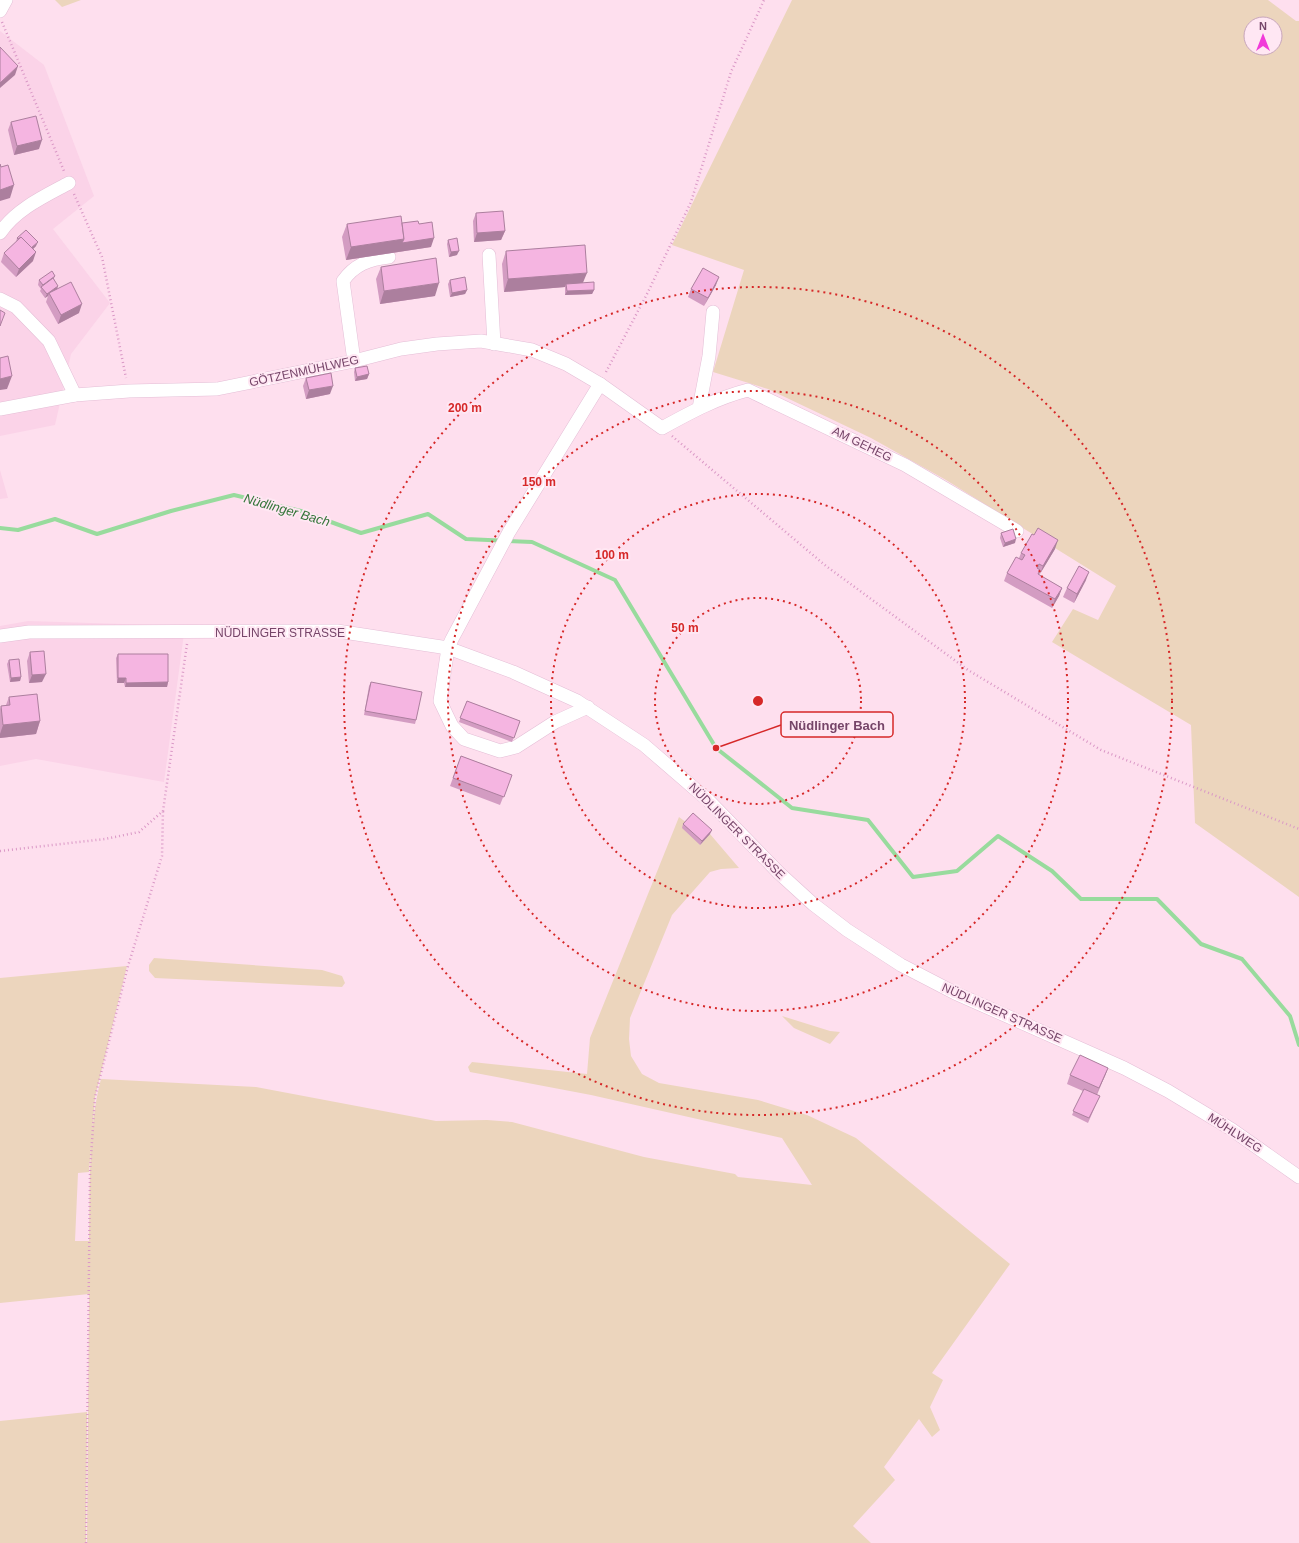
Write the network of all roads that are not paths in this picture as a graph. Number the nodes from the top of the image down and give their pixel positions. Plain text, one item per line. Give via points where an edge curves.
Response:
1 (6, 0) edge
2 (0, 11) edge
3 (69, 183) road end
4 (0, 233) edge
5 (489, 255) dead end
6 (389, 257) dead end
7 (0, 299) edge
8 (713, 312) dead end
9 (494, 344) junction
10 (354, 362) junction
11 (600, 384) junction
12 (75, 395) junction
13 (699, 408) junction
14 (0, 409) edge
15 (662, 428) joint
16 (1017, 531) dead end
17 (0, 636) edge
18 (448, 648) junction
19 (588, 707) junction
20 (1168, 1091) joint
21 (1299, 1177) edge

1 - 2 street
3 - 4 street via 34,201
5 - 9 street
6 - 10 street via 375,258 351,270 344,281
7 - 12 street via 16,307 49,340
8 - 13 street via 709,356
9 - 10 street, GÖTZENMÜHLWEG via 481,341 437,344 401,349
9 - 11 street, GÖTZENMÜHLWEG via 532,350 566,364
10 - 12 street, GÖTZENMÜHLWEG via 217,389
11 - 15 street, GÖTZENMÜHLWEG
11 - 18 street via 509,532
12 - 14 street, GÖTZENMÜHLWEG
13 - 15 street, AM GEHEG
13 - 16 street, AM GEHEG via 748,390 904,465
17 - 18 street, NÜDLINGER STRASSE via 29,632 337,631
18 - 19 street, NÜDLINGER STRASSE via 513,672
18 - 19 street via 440,701 452,726 464,739 500,751 516,747 554,722
19 - 20 street, NÜDLINGER STRASSE via 644,745 704,796 778,873 847,930 900,965 955,994 1124,1068
20 - 21 street, MÜHLWEG via 1231,1129

